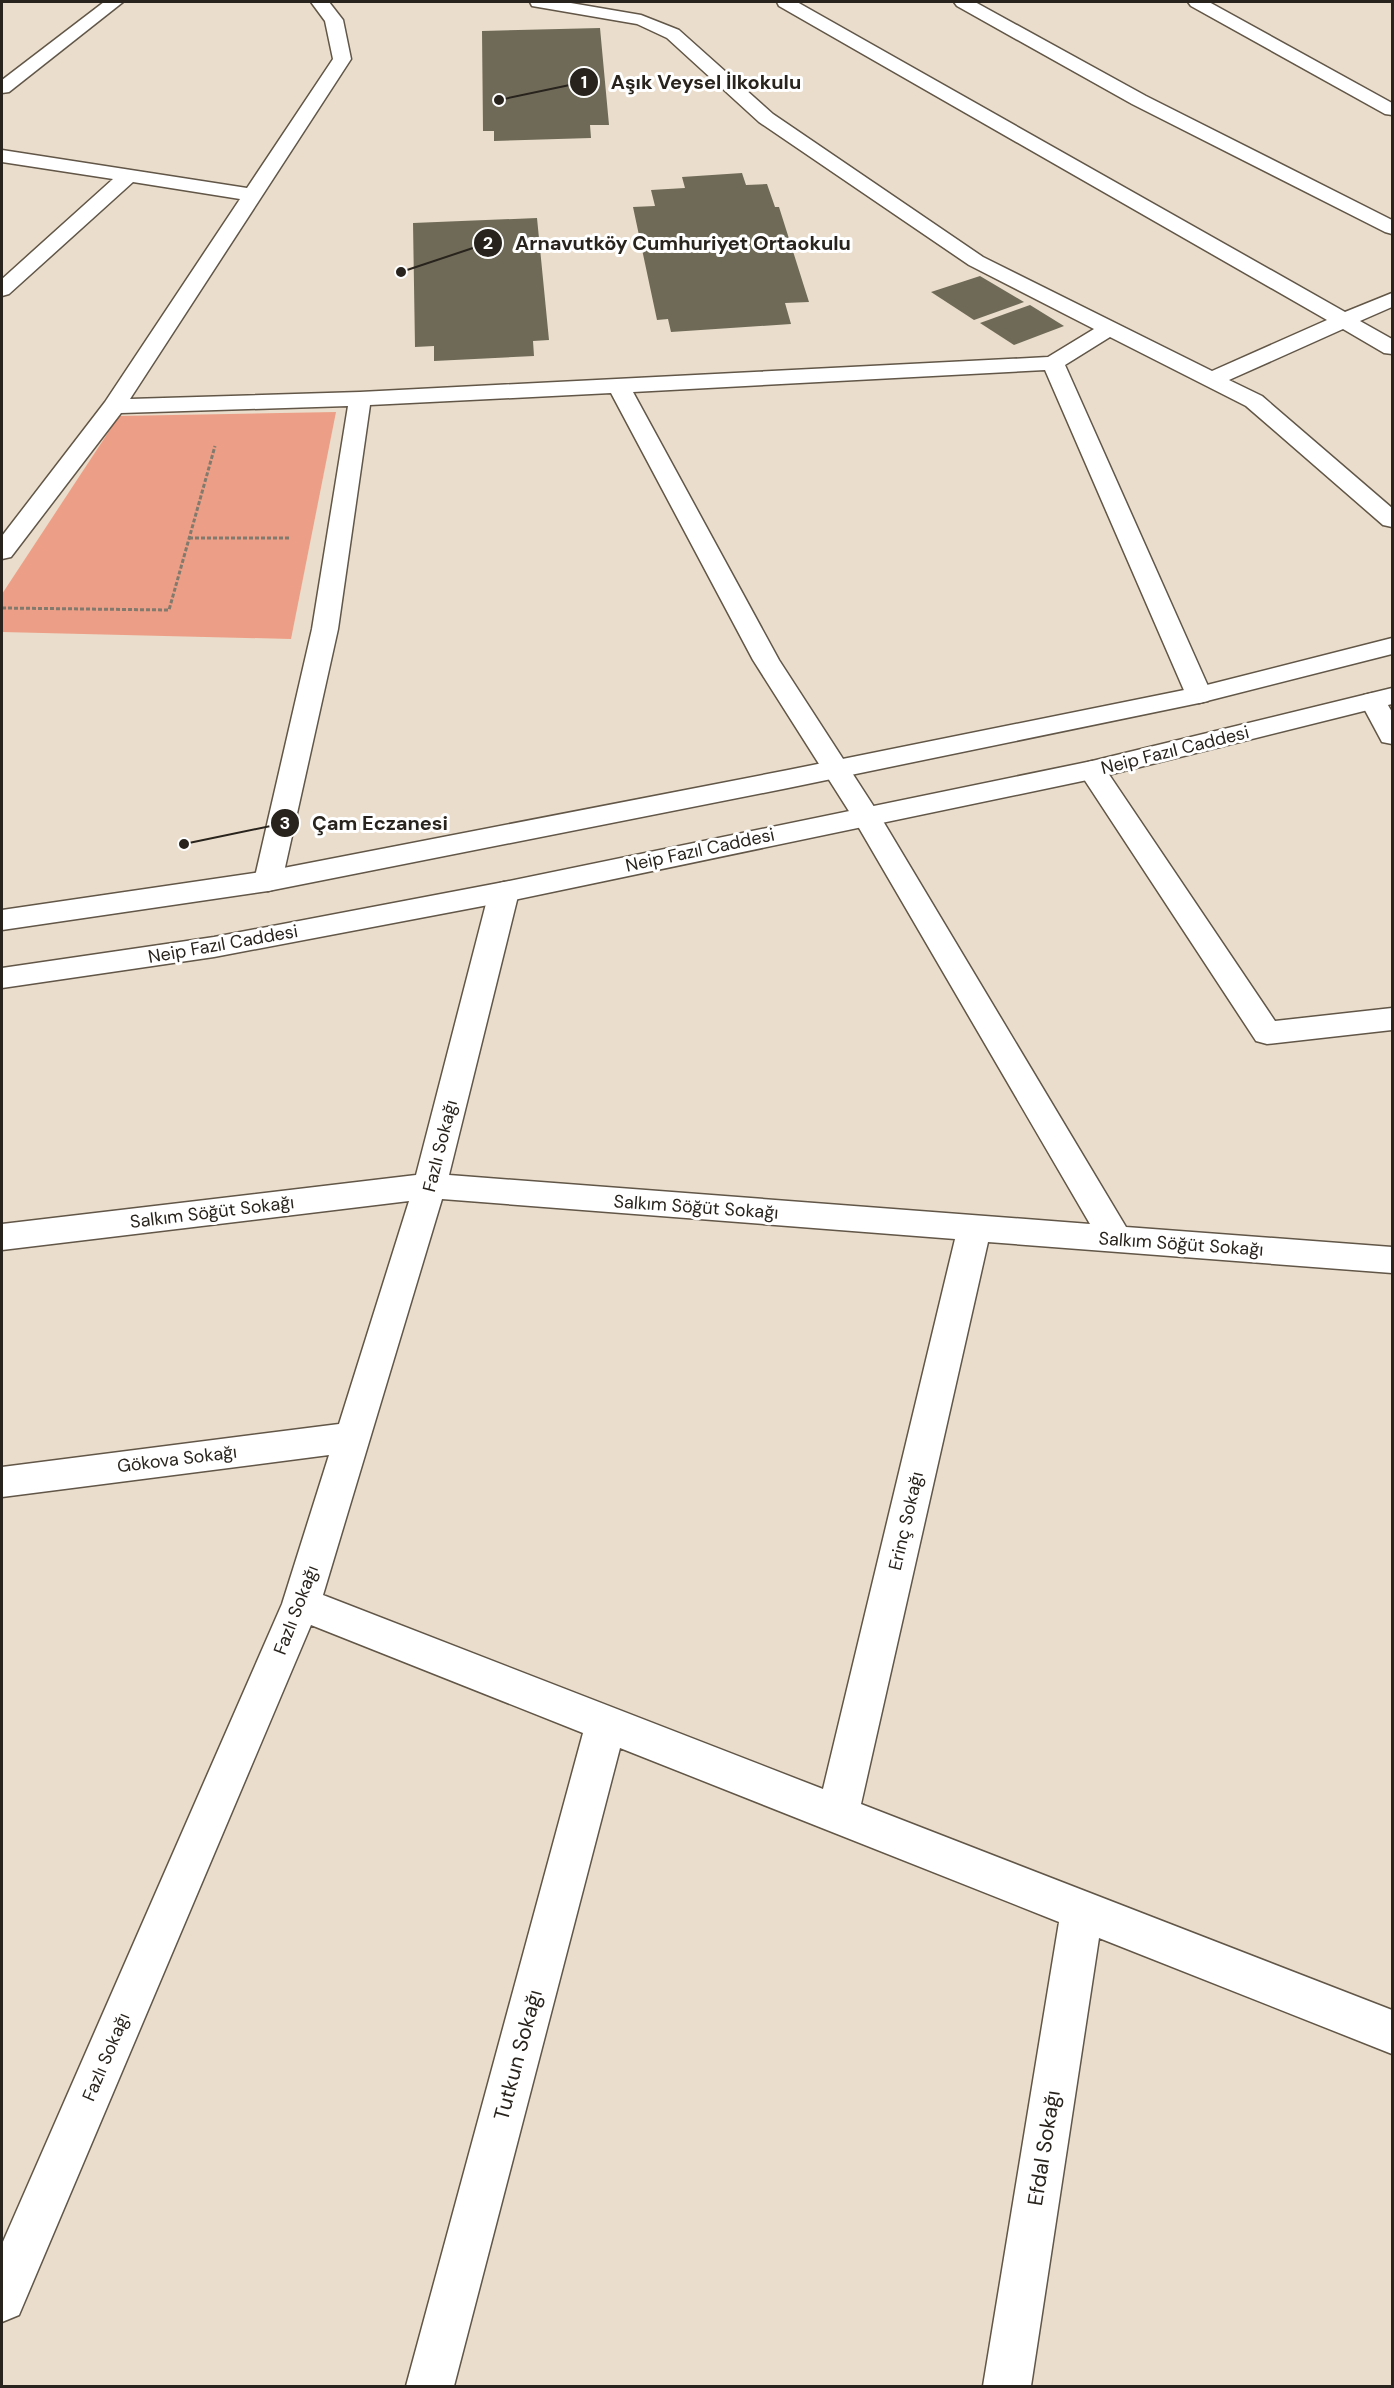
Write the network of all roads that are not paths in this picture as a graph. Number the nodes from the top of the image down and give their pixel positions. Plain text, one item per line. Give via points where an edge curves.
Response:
1 (114, 2) edge
2 (320, 2) edge
3 (538, 2) edge
4 (786, 2) edge
5 (963, 2) edge
6 (1197, 2) edge
7 (337, 11) edge
8 (2, 88) edge
9 (1392, 110) edge
10 (2, 156) edge
11 (129, 175) junction
12 (253, 195) junction
13 (1392, 228) edge
14 (2, 290) edge
15 (1392, 299) edge
16 (1341, 321) junction
17 (1110, 328) junction
18 (1392, 348) edge
19 (1053, 363) junction
20 (1212, 379) junction
21 (618, 385) junction
22 (360, 399) junction
23 (114, 406) junction
24 (1392, 520) edge
25 (2, 552) edge
26 (1392, 646) edge
27 (1198, 695) junction
28 (1383, 699) edge
29 (1392, 736) edge
30 (835, 769) junction
31 (1092, 771) junction
32 (866, 816) junction
33 (268, 881) junction
34 (504, 892) junction
35 (2, 920) edge
36 (2, 978) edge
37 (1392, 1019) edge
38 (430, 1186) junction
39 (974, 1228) junction
40 (2, 1237) edge
41 (1116, 1239) junction
42 (1392, 1260) edge
43 (352, 1437) junction
44 (2, 1482) edge
45 (301, 1604) junction
46 (606, 1725) junction
47 (838, 1815) junction
48 (1082, 1910) junction
49 (1392, 2032) edge
50 (2, 2298) edge
51 (430, 2386) edge
52 (1007, 2386) edge

1 - 8 street
2 - 7 street
3 - 17 street via 641,20 673,34 766,118 966,254
4 - 16 street
5 - 13 street via 1139,100
6 - 9 street
7 - 12 street via 342,59
10 - 11 street
11 - 12 street
11 - 14 street
12 - 23 street
15 - 16 street
16 - 18 street
16 - 20 street
17 - 19 street
17 - 20 street
19 - 21 street
19 - 27 street
20 - 24 street via 1254,401
21 - 22 street
21 - 30 street via 766,660
22 - 23 street
22 - 33 street via 325,629
23 - 25 street
26 - 27 street
27 - 30 street
28 - 29 street
28 - 31 street, Neip Fazıl Caddesi
30 - 32 street
30 - 33 street
31 - 32 street, Neip Fazıl Caddesi
31 - 37 street via 1267,1033
32 - 34 street, Neip Fazıl Caddesi
32 - 41 street
33 - 35 street
34 - 36 street, Neip Fazıl Caddesi via 214,947
34 - 38 street, Fazlı Sokağı
38 - 39 street, Salkım Söğüt Sokağı
38 - 40 street, Salkım Söğüt Sokağı
38 - 43 street, Fazlı Sokağı
39 - 41 street, Salkım Söğüt Sokağı
39 - 47 street, Erinç Sokağı
41 - 42 street, Salkım Söğüt Sokağı
43 - 44 street, Gökova Sokağı
43 - 45 street, Fazlı Sokağı
45 - 46 street
45 - 50 street, Fazlı Sokağı
46 - 47 street
46 - 51 street, Tutkun Sokağı
47 - 48 street
48 - 49 street
48 - 52 street, Efdal Sokağı

